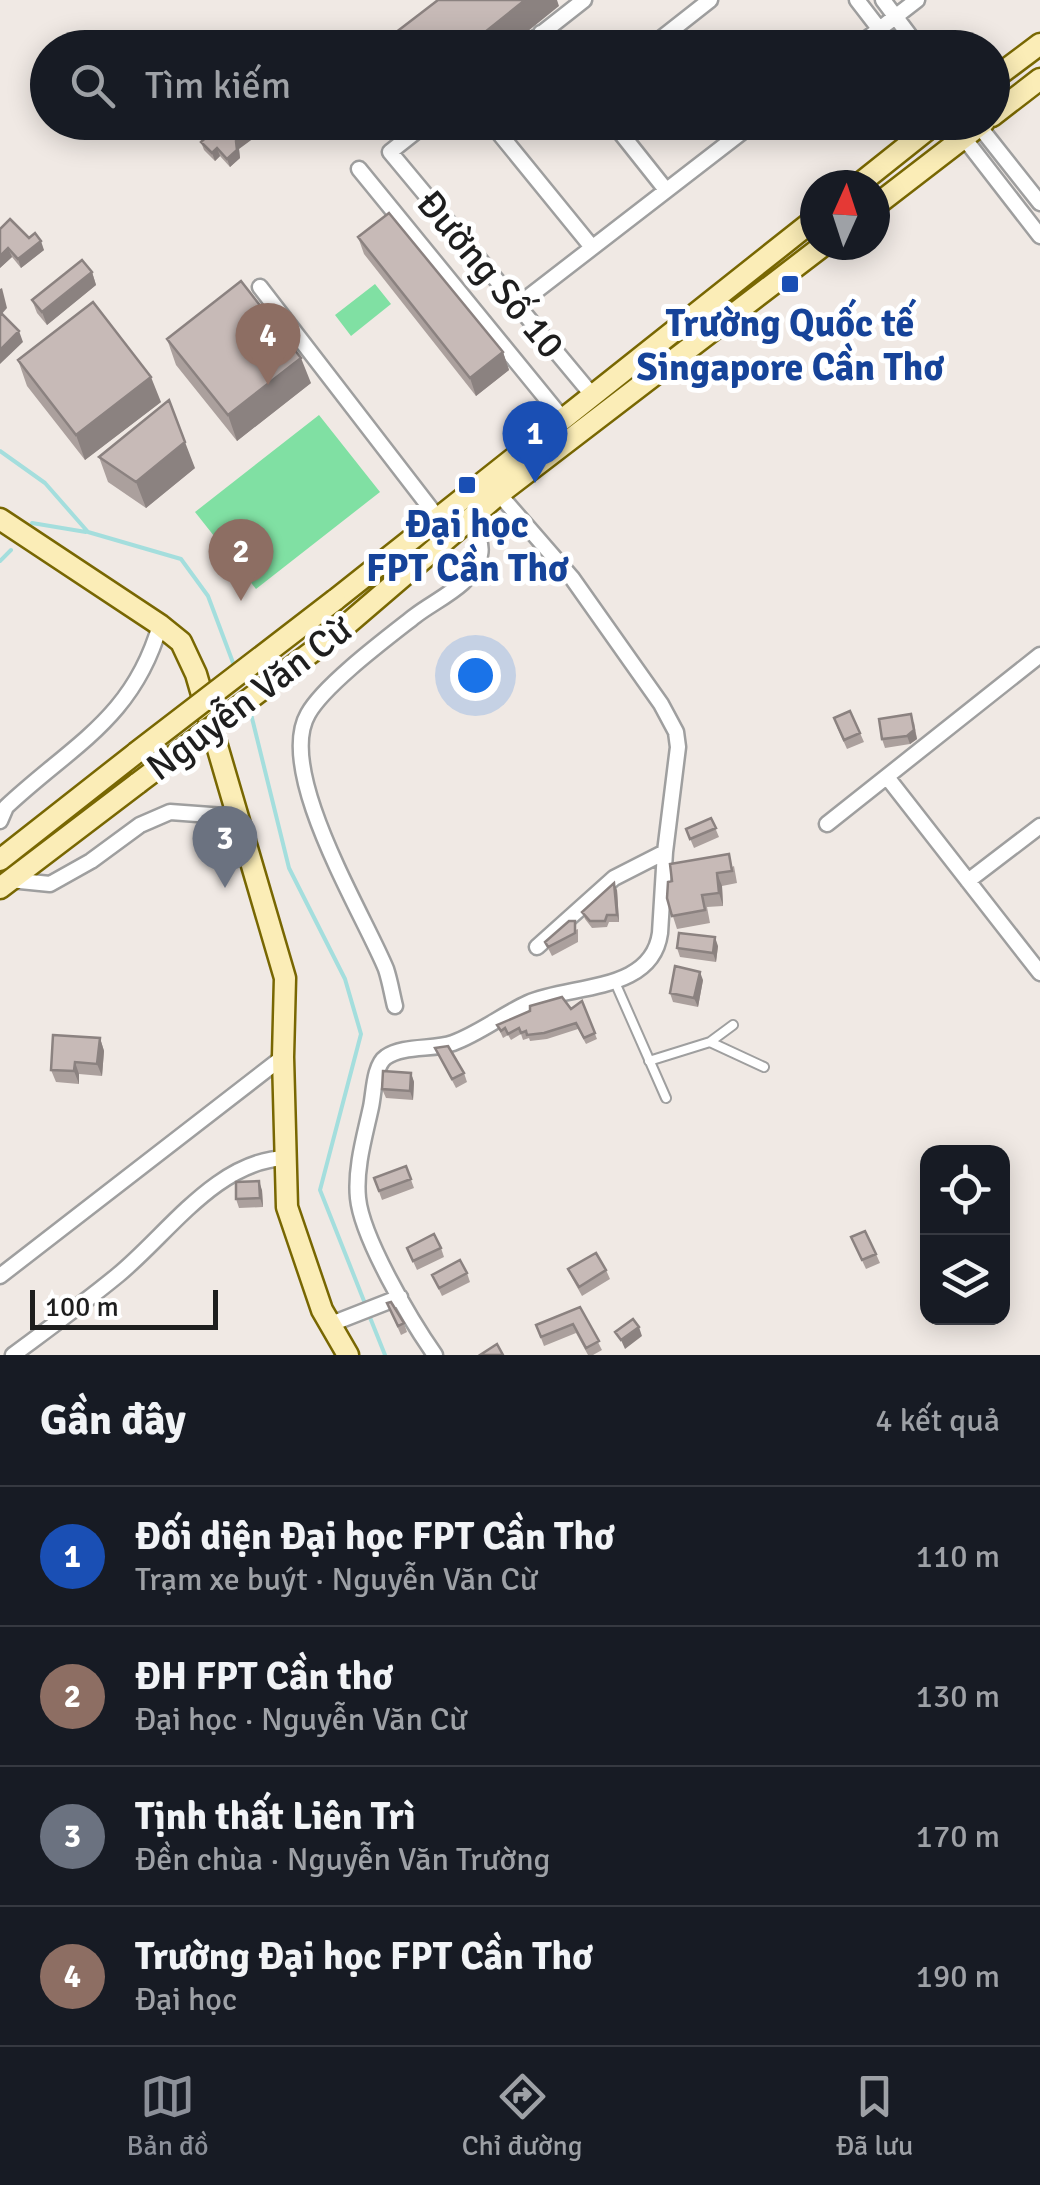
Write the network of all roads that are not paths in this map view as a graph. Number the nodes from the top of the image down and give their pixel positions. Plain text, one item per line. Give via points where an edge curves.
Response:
1 (584, 0) edge
2 (710, 0) edge
3 (857, 0) edge
4 (883, 0) edge
5 (917, 0) edge
6 (896, 16) junction
7 (880, 29) joint
8 (544, 30) edge
9 (672, 30) edge
10 (906, 30) edge
11 (1040, 44) edge
12 (1010, 66) edge
13 (1040, 80) edge
14 (1010, 100) edge
15 (405, 140) edge
16 (505, 140) edge
17 (626, 140) edge
18 (732, 140) edge
19 (914, 140) edge
20 (955, 140) edge
21 (984, 140) edge
22 (988, 140) edge
23 (360, 169) dead end
24 (877, 170) edge
25 (666, 190) junction
26 (890, 194) edge
27 (1040, 203) edge
28 (800, 232) edge
29 (1040, 236) edge
30 (591, 246) junction
31 (803, 260) edge
32 (260, 287) dead end
33 (518, 304) junction
34 (599, 404) junction
35 (563, 419) junction
36 (500, 494) junction
37 (438, 518) junction
38 (0, 519) edge
39 (468, 520) junction
40 (160, 625) junction
41 (1040, 656) edge
42 (887, 776) junction
43 (238, 817) junction
44 (0, 820) edge
45 (827, 824) dead end
46 (1040, 826) edge
47 (665, 852) junction
48 (0, 860) edge
49 (968, 881) junction
50 (5, 884) edge
51 (537, 947) dead end
52 (1040, 973) edge
53 (614, 980) junction
54 (395, 1006) dead end
55 (733, 1025) dead end
56 (710, 1042) junction
57 (283, 1058) junction
58 (649, 1060) junction
59 (764, 1067) dead end
60 (666, 1098) dead end
61 (286, 1158) junction
62 (0, 1276) edge
63 (395, 1299) junction
64 (340, 1321) junction
65 (13, 1355) edge
66 (348, 1355) edge
67 (435, 1355) edge

1 - 8 street
2 - 9 street
3 - 7 street
4 - 6 street
5 - 6 street
6 - 7 street
6 - 10 street
11 - 12 main road
13 - 14 main road
15 - 33 street, Đường Số 10 via 390,152
16 - 30 street
17 - 25 street
18 - 25 street
19 - 24 main road
20 - 26 main road
21 - 29 street
22 - 27 street
23 - 35 street
25 - 30 street
28 - 34 main road, Nguyễn Văn Cừ
30 - 33 street
31 - 34 main road, Nguyễn Văn Cừ
32 - 37 street
33 - 34 street, Đường Số 10
34 - 35 main road, Nguyễn Văn Cừ
34 - 36 main road, Nguyễn Văn Cừ
35 - 37 main road, Nguyễn Văn Cừ
36 - 39 main road, Nguyễn Văn Cừ
36 - 47 street via 572,578 671,721 678,747
37 - 48 main road, Nguyễn Văn Cừ, bridge
38 - 40 main road
39 - 50 main road, Nguyễn Văn Cừ, bridge via 337,633
39 - 54 street via 481,544 476,567 325,693 300,737 304,778 323,836 387,972
40 - 43 main road via 181,642 196,674
40 - 44 street via 144,671 122,705 6,806
41 - 42 street
42 - 45 street
42 - 49 street
43 - 50 street via 170,812 50,884
43 - 57 main road via 285,978
46 - 49 street
47 - 51 street via 614,878
47 - 53 street via 658,945 650,961
49 - 52 street
53 - 58 lane
53 - 63 street via 530,1002 453,1043 391,1054 380,1065 358,1198
55 - 56 lane
56 - 58 lane
56 - 59 lane
57 - 61 main road
57 - 62 street
58 - 60 lane
61 - 64 main road via 287,1207 322,1310
61 - 65 street via 254,1163 220,1181 118,1276
63 - 64 street
63 - 67 street
64 - 66 main road

